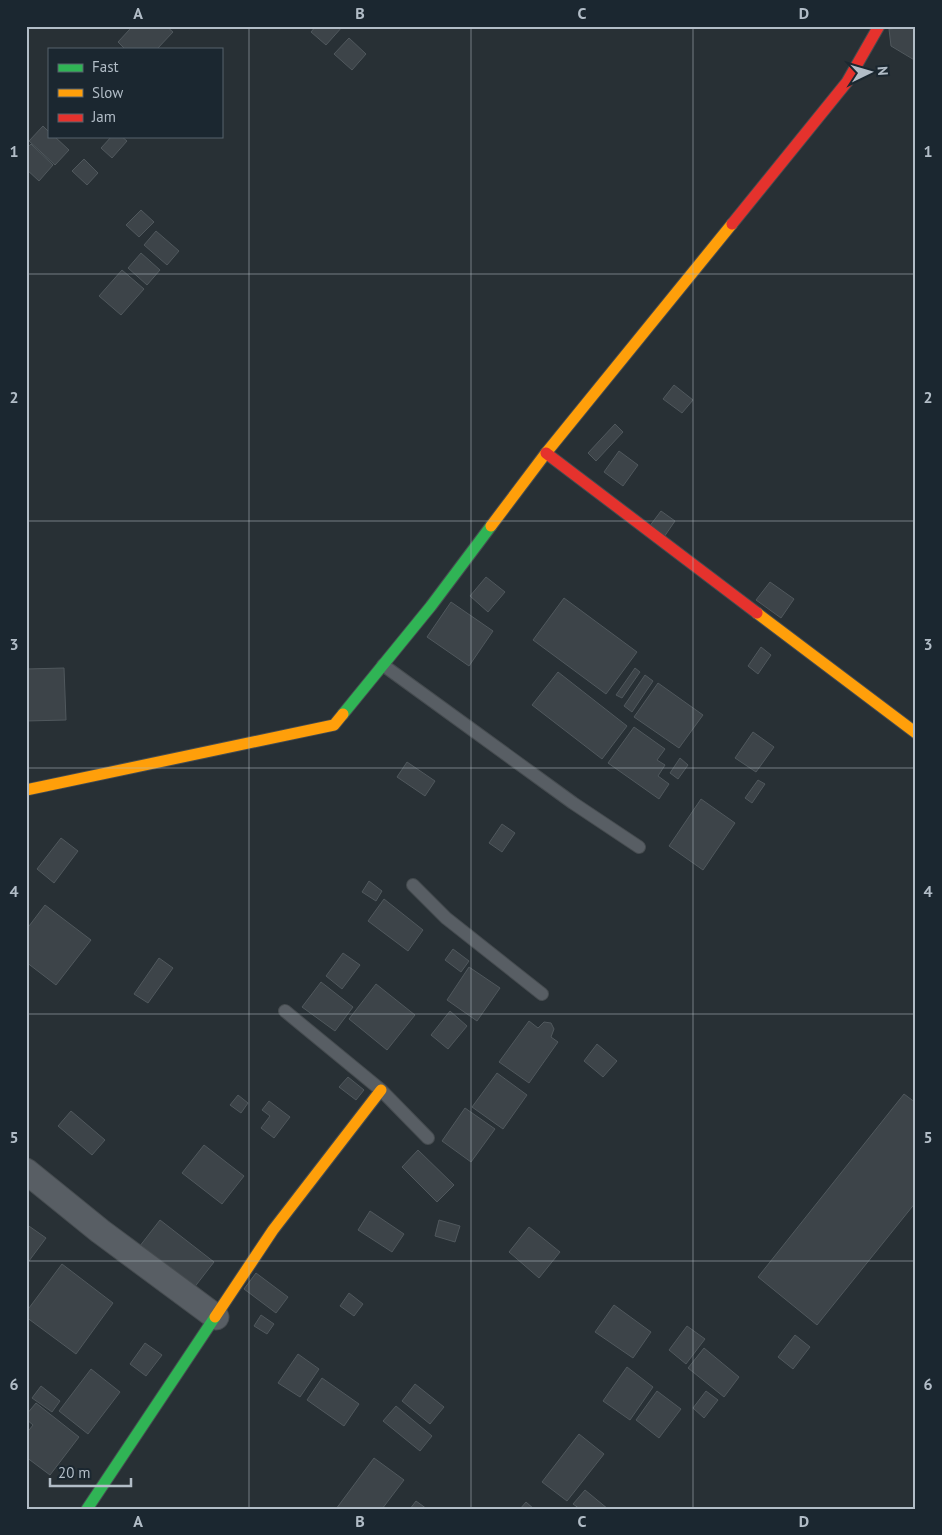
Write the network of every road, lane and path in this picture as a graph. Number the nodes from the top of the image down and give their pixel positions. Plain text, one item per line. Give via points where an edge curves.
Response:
1 (879, 26) edge
2 (546, 453) junction
3 (383, 665) junction
4 (916, 733) edge
5 (26, 790) edge
6 (639, 847) dead end
7 (413, 885) dead end
8 (542, 994) dead end
9 (285, 1011) dead end
10 (380, 1090) junction
11 (428, 1138) dead end
12 (26, 1171) edge
13 (216, 1317) junction
14 (88, 1509) edge

1 - 2 street via 846,82
2 - 3 street
2 - 4 street
3 - 5 street via 334,726
3 - 6 lane
7 - 8 lane via 446,918
9 - 10 lane
10 - 11 lane
10 - 13 street via 273,1230
12 - 13 street
13 - 14 street

